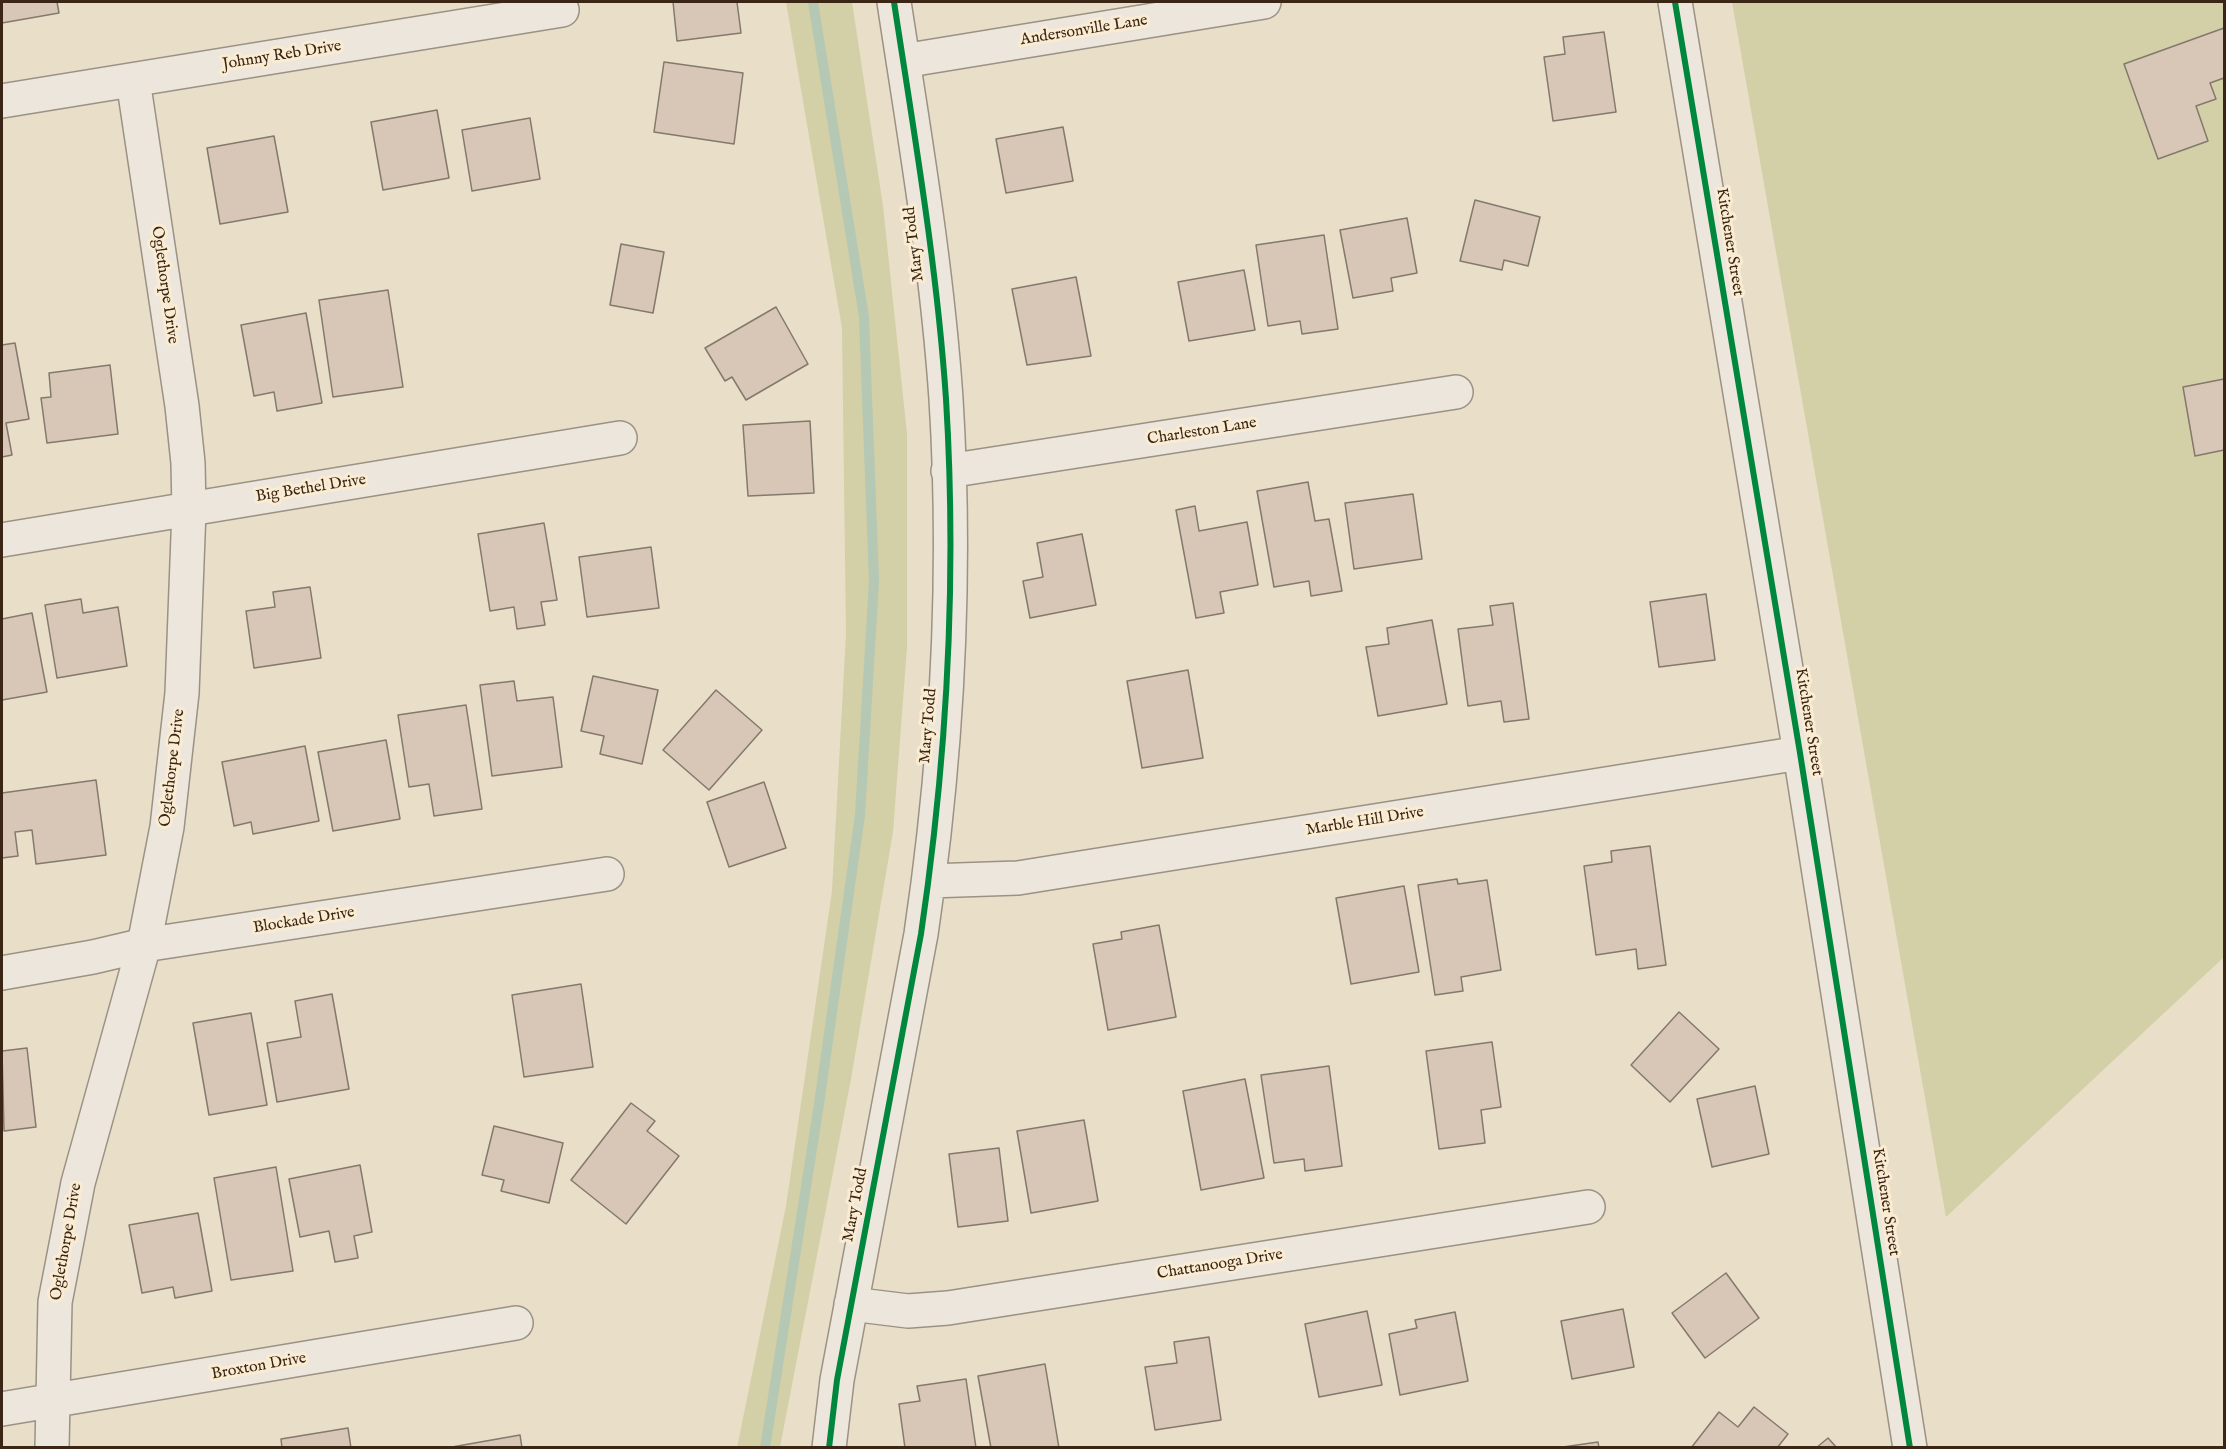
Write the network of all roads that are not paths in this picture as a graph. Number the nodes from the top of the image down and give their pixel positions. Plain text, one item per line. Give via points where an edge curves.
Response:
1 (894, 2) edge
2 (1264, 2) edge
3 (1675, 2) edge
4 (562, 10) dead end
5 (903, 61) junction
6 (133, 80) junction
7 (2, 101) edge
8 (1456, 392) dead end
9 (620, 438) dead end
10 (948, 471) junction
11 (189, 510) junction
12 (2, 540) edge
13 (1800, 753) junction
14 (608, 874) dead end
15 (929, 881) junction
16 (144, 945) junction
17 (2, 973) edge
18 (1588, 1207) dead end
19 (851, 1304) junction
20 (516, 1323) dead end
21 (53, 1401) junction
22 (2, 1409) edge
23 (52, 1448) edge
24 (829, 1448) edge
25 (1910, 1448) edge

1 - 5 street, Mary Todd
2 - 5 street, Andersonville Lane
3 - 13 street, Kitchener Street
4 - 6 street, Johnny Reb Drive
5 - 10 street, Mary Todd via 931,259 946,398
6 - 7 street, Johnny Reb Drive
6 - 11 street, Oglethorpe Drive via 182,406
8 - 10 street, Charleston Lane
9 - 11 street, Big Bethel Drive
10 - 15 street, Mary Todd via 950,639
11 - 12 street, Big Bethel Drive
11 - 16 street, Oglethorpe Drive via 182,693 167,827
13 - 15 street, Marble Hill Drive via 1018,878
13 - 25 street, Kitchener Street
14 - 16 street, Blockade Drive
15 - 19 street, Mary Todd
16 - 17 street, Blockade Drive
16 - 21 street, Oglethorpe Drive via 78,1183 55,1302
18 - 19 street, Chattanooga Drive via 948,1308 908,1311
19 - 24 street, Mary Todd
20 - 21 street, Broxton Drive
21 - 22 street, Broxton Drive
21 - 23 street, Oglethorpe Drive

